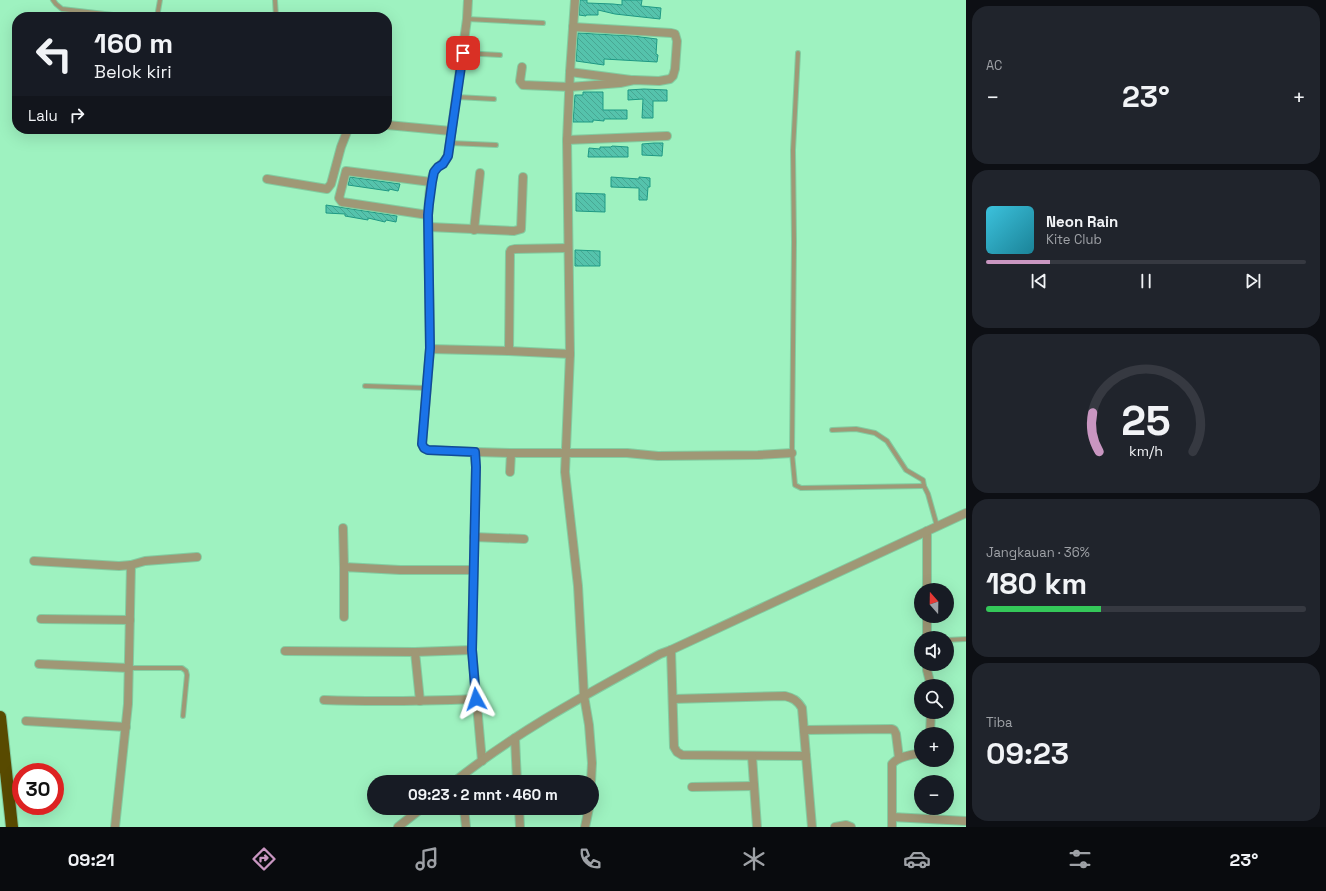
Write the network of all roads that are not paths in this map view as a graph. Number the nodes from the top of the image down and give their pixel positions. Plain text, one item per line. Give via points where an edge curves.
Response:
1 (53, 0) edge
2 (160, 0) edge
3 (275, 0) edge
4 (468, 0) edge
5 (575, 0) edge
6 (88, 12) edge
7 (158, 12) edge
8 (276, 12) edge
9 (467, 19) junction
10 (543, 23) dead end
11 (573, 27) junction
12 (463, 53) junction
13 (798, 53) dead end
14 (500, 55) dead end
15 (522, 67) dead end
16 (570, 72) junction
17 (634, 80) junction
18 (570, 87) junction
19 (456, 97) junction
20 (494, 99) dead end
21 (392, 125) edge
22 (451, 131) junction
23 (346, 134) edge
24 (667, 136) dead end
25 (567, 140) junction
26 (450, 143) junction
27 (496, 145) dead end
28 (480, 173) dead end
29 (523, 177) dead end
30 (267, 179) dead end
31 (432, 182) junction
32 (428, 215) junction
33 (429, 228) junction
34 (474, 230) junction
35 (568, 248) junction
36 (430, 348) junction
37 (509, 351) junction
38 (570, 354) junction
39 (365, 386) dead end
40 (426, 388) junction
41 (832, 430) dead end
42 (475, 452) junction
43 (567, 452) junction
44 (511, 453) junction
45 (792, 453) junction
46 (510, 472) dead end
47 (924, 486) junction
48 (966, 513) edge
49 (937, 527) junction
50 (343, 528) dead end
51 (927, 532) junction
52 (474, 536) junction
53 (524, 539) dead end
54 (197, 557) dead end
55 (34, 561) dead end
56 (131, 565) junction
57 (344, 567) junction
58 (473, 570) junction
59 (927, 583) edge
60 (344, 617) dead end
61 (41, 619) dead end
62 (130, 620) junction
63 (966, 639) edge
64 (954, 640) edge
65 (472, 650) junction
66 (671, 650) junction
67 (284, 651) dead end
68 (415, 652) junction
69 (39, 664) dead end
70 (129, 668) junction
71 (584, 696) junction
72 (476, 699) junction
73 (673, 699) junction
74 (324, 700) dead end
75 (420, 701) junction
76 (183, 716) dead end
77 (0, 717) edge
78 (26, 721) dead end
79 (126, 727) junction
80 (804, 730) junction
81 (515, 738) junction
82 (914, 755) edge
83 (752, 756) junction
84 (806, 756) junction
85 (899, 758) junction
86 (482, 762) junction
87 (466, 775) edge
88 (517, 775) edge
89 (591, 775) edge
90 (754, 786) junction
91 (692, 787) dead end
92 (413, 815) edge
93 (465, 815) edge
94 (519, 815) edge
95 (588, 815) edge
96 (892, 817) junction
97 (966, 821) edge
98 (12, 827) edge
99 (115, 827) edge
100 (398, 827) edge
101 (466, 827) edge
102 (520, 827) edge
103 (585, 827) edge
104 (756, 827) edge
105 (812, 827) edge
106 (835, 827) edge
107 (851, 827) edge
108 (892, 827) edge

1 - 6 lane via 62,9
2 - 7 lane
3 - 8 lane
4 - 9 street
5 - 11 street
9 - 10 lane
9 - 12 street
11 - 16 street
11 - 17 street via 675,34 677,41 673,76 659,81
12 - 14 lane
12 - 19 street
13 - 45 lane via 793,150
15 - 18 street via 520,81 523,85
16 - 17 street
16 - 18 street
17 - 18 street via 620,84
18 - 25 street
19 - 20 lane
19 - 22 street
21 - 22 street
22 - 26 street
23 - 30 street via 331,184 327,189
24 - 25 street
25 - 35 street
26 - 27 lane
26 - 31 street via 448,156 434,172
28 - 34 street
29 - 34 street via 521,229
31 - 32 street
31 - 32 street via 346,171 339,198 342,202
32 - 33 street
33 - 34 street
33 - 36 street
35 - 37 street via 511,250
35 - 38 street
36 - 37 street
36 - 40 street
37 - 38 street
38 - 43 street
39 - 40 lane
40 - 42 street via 422,444 424,448
41 - 47 lane via 856,429 875,433 887,441 906,470 922,480
42 - 44 street
42 - 52 street
43 - 44 street
43 - 45 street via 658,456
43 - 71 street via 566,479 578,586
44 - 46 street
45 - 47 lane via 795,485 801,488
47 - 49 lane
48 - 49 street
49 - 51 street
50 - 57 street
51 - 59 street
51 - 66 street
52 - 53 street
52 - 58 street
54 - 56 street via 146,561
55 - 56 street
56 - 62 street
57 - 58 street
57 - 60 street
58 - 65 street
61 - 62 street
62 - 70 street
63 - 64 lane
65 - 68 street
65 - 72 street
66 - 71 street
66 - 73 street
67 - 68 street
68 - 75 street
69 - 70 street
70 - 76 lane via 185,670 187,675
70 - 79 street
71 - 81 street
71 - 89 street via 590,732
72 - 75 street
72 - 86 street
73 - 80 street via 789,697 802,708
73 - 83 street via 674,747 677,752 682,755
74 - 75 street
77 - 98 highway
78 - 79 street
79 - 99 street
80 - 84 street
80 - 85 street via 892,729 896,734
81 - 86 street
81 - 88 street
82 - 85 street
83 - 84 street
83 - 90 street
84 - 105 street
85 - 96 street via 892,764
86 - 87 street
90 - 91 street
90 - 104 street
92 - 100 street
93 - 101 street
94 - 102 street
95 - 103 street
96 - 97 street
96 - 108 street
106 - 107 street

